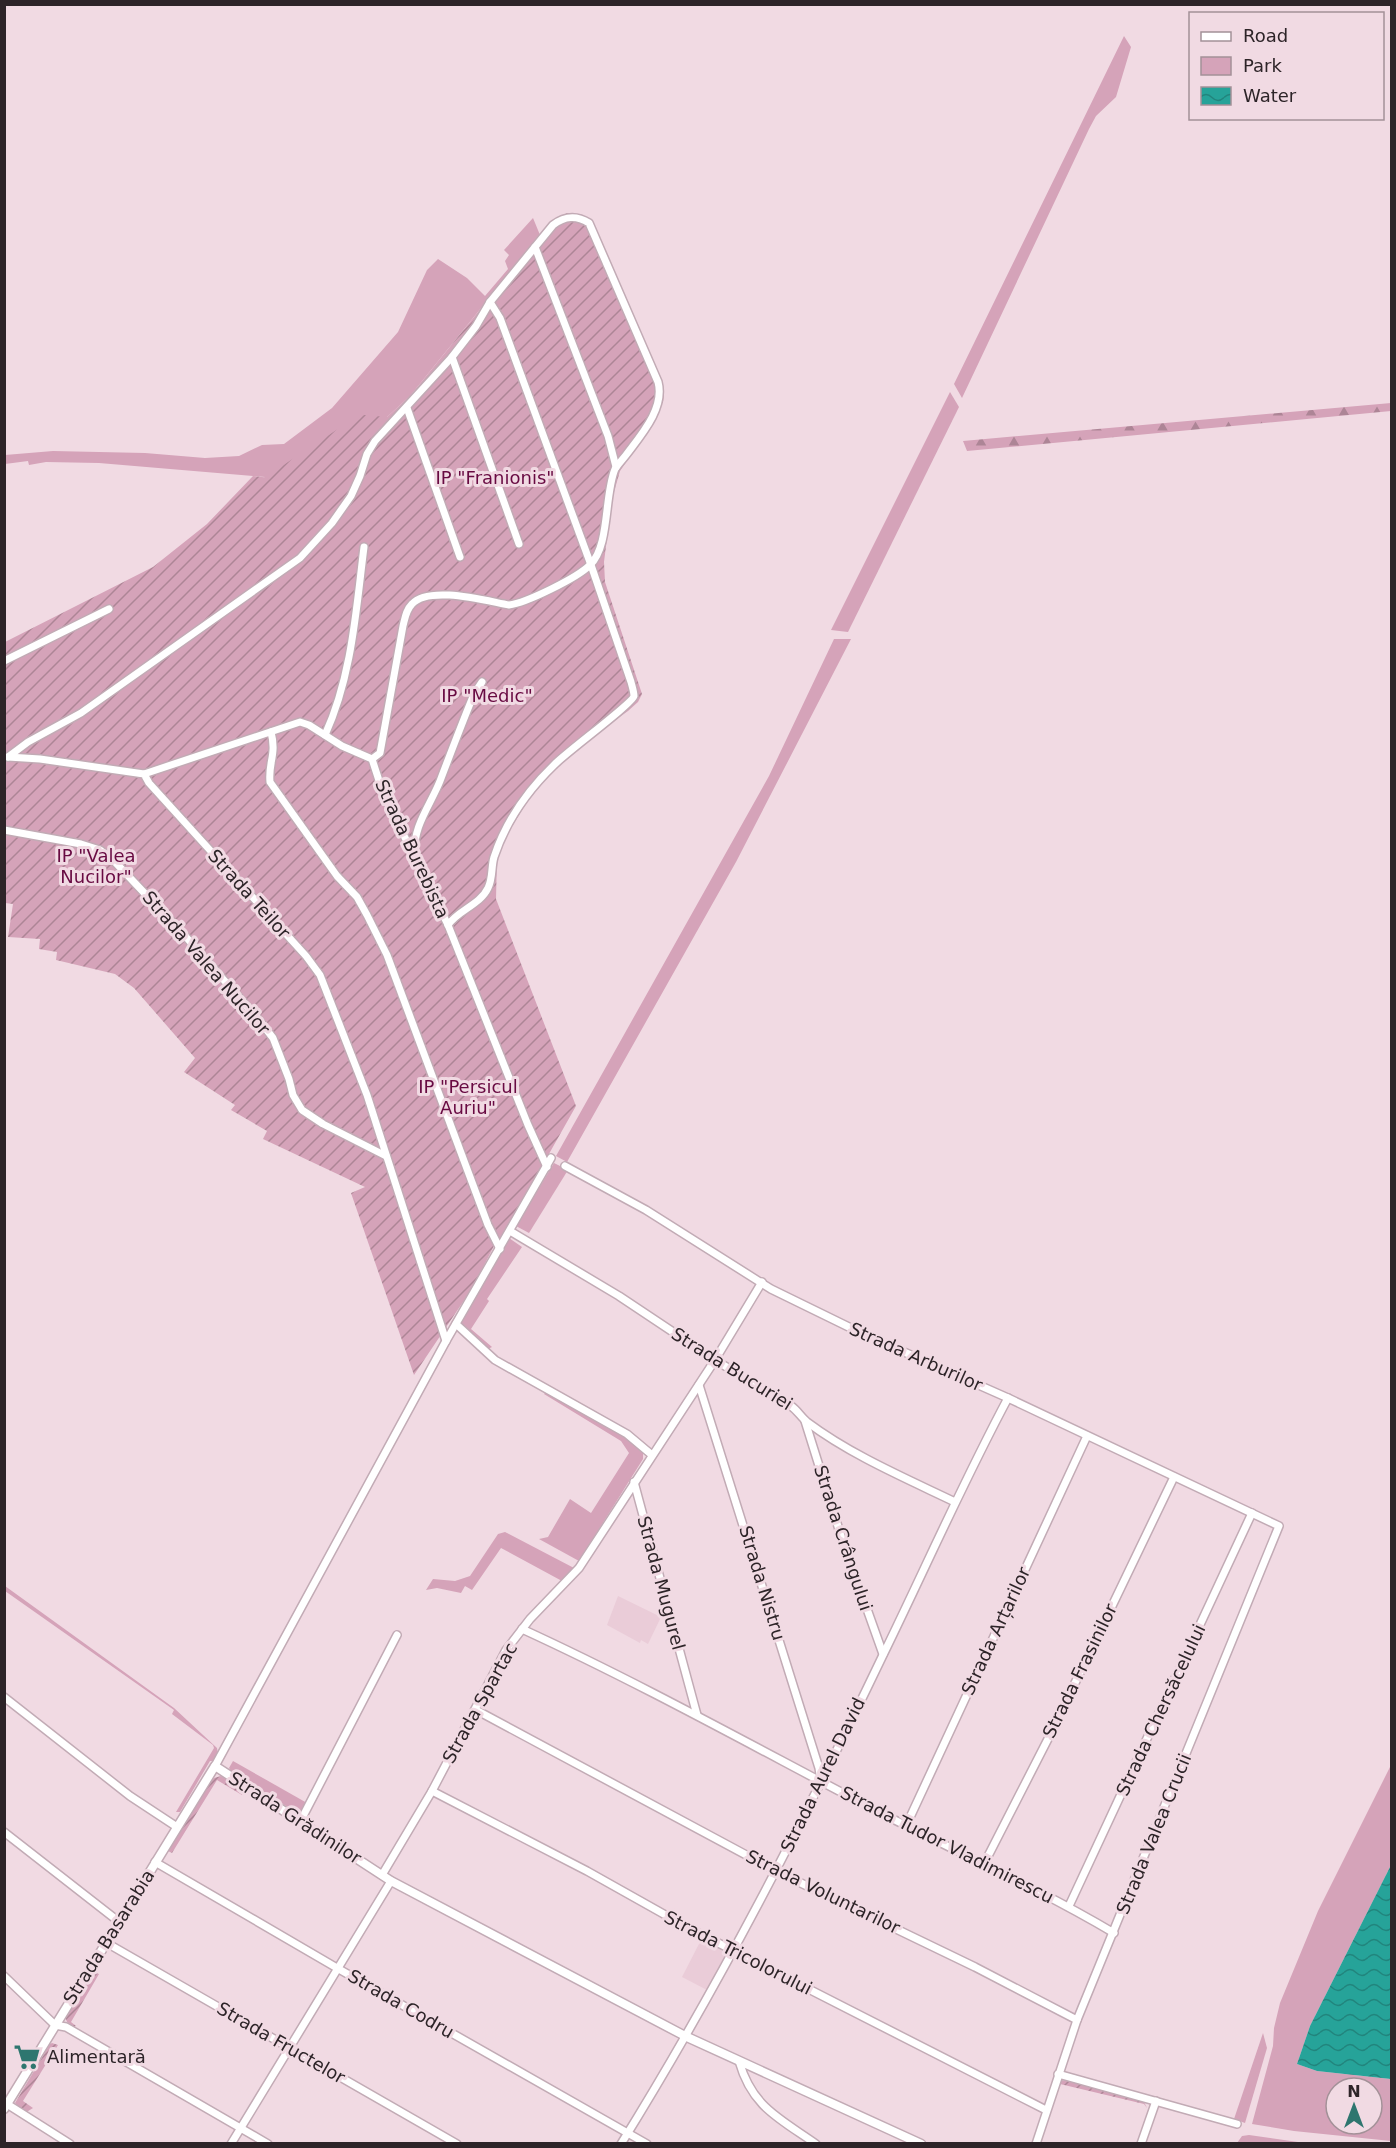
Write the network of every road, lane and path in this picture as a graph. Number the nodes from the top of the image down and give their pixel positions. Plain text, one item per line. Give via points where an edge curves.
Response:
1 (535, 247) junction
2 (490, 302) junction
3 (452, 357) junction
4 (407, 408) junction
5 (616, 467) junction
6 (519, 544) dead end
7 (364, 547) dead end
8 (460, 557) dead end
9 (591, 565) junction
10 (109, 609) dead end
11 (4, 661) edge
12 (482, 682) dead end
13 (271, 732) junction
14 (325, 735) junction
15 (6, 758) edge
16 (372, 759) junction
17 (144, 774) junction
18 (4, 830) edge
19 (416, 832) junction
20 (402, 834) junction
21 (415, 861) junction
22 (448, 926) junction
23 (386, 1156) junction
24 (551, 1158) dead end
25 (565, 1166) dead end
26 (546, 1167) junction
27 (510, 1232) junction
28 (500, 1249) junction
29 (762, 1282) junction
30 (456, 1324) junction
31 (446, 1341) junction
32 (715, 1360) junction
33 (699, 1385) junction
34 (1008, 1398) junction
35 (805, 1420) junction
36 (1087, 1436) junction
37 (652, 1455) junction
38 (1174, 1477) junction
39 (634, 1482) junction
40 (955, 1502) junction
41 (1252, 1513) junction
42 (1279, 1526) joint
43 (522, 1629) junction
44 (397, 1635) dead end
45 (883, 1654) junction
46 (4, 1696) edge
47 (476, 1710) junction
48 (697, 1715) junction
49 (215, 1766) junction
50 (821, 1781) junction
51 (432, 1791) junction
52 (300, 1822) junction
53 (906, 1826) junction
54 (177, 1827) junction
55 (4, 1832) edge
56 (155, 1862) junction
57 (984, 1864) junction
58 (776, 1871) junction
59 (382, 1875) junction
60 (391, 1881) junction
61 (1069, 1906) junction
62 (118, 1921) junction
63 (1114, 1933) junction
64 (105, 1942) junction
65 (733, 1951) junction
66 (337, 1968) junction
67 (4, 1976) edge
68 (1077, 2020) junction
69 (56, 2025) junction
70 (687, 2037) junction
71 (289, 2048) junction
72 (740, 2061) junction
73 (1058, 2074) junction
74 (1156, 2101) junction
75 (6, 2107) edge
76 (1046, 2110) junction
77 (1237, 2124) dead end
78 (241, 2128) junction
79 (628, 2133) junction
80 (70, 2144) edge
81 (231, 2144) edge
82 (268, 2144) edge
83 (457, 2144) edge
84 (621, 2144) edge
85 (647, 2144) edge
86 (816, 2144) edge
87 (921, 2144) edge
88 (1036, 2144) edge
89 (1142, 2144) edge

1 - 2 street
1 - 5 street via 608,436
1 - 5 street via 561,219 576,217 589,223 658,382 660,394 655,409
2 - 3 street
2 - 9 street via 500,318
3 - 4 street
3 - 6 street
4 - 8 street
4 - 15 street via 375,441 351,496 300,558 81,713
5 - 9 street via 601,547
7 - 14 street via 347,671
9 - 16 street via 520,604 437,595 412,603 403,626 380,753
9 - 22 street via 633,698 559,759 527,794 501,838 489,887
10 - 11 street
12 - 19 street
13 - 14 street, Strada Burebista via 300,722
13 - 17 street, Strada Burebista
13 - 28 street via 274,754 270,782 337,876 357,897 382,945
14 - 16 street, Strada Burebista
15 - 17 street
16 - 20 street, Strada Burebista
17 - 23 street, Strada Teilor via 315,967 360,1077
18 - 23 street, Strada Valea Nucilor via 81,843 100,850 115,862 273,1038 302,1110
19 - 20 street
19 - 21 street
20 - 21 street, Strada Burebista
21 - 22 street, Strada Burebista
22 - 26 street, Strada Burebista
23 - 31 street
24 - 26 street, Strada Grădinilor
25 - 29 street, Strada Arburilor via 646,1210
26 - 27 street, Strada Grădinilor
27 - 28 street, Strada Grădinilor
27 - 32 street, Strada Bucuriei via 619,1296
28 - 30 street, Strada Grădinilor
29 - 32 street
29 - 34 street, Strada Arburilor via 859,1332
30 - 31 street, Strada Grădinilor
30 - 37 street via 512,1372 627,1434
31 - 49 street, Strada Grădinilor
32 - 33 street
32 - 35 street, Strada Bucuriei via 798,1410
33 - 37 street
33 - 50 street, Strada Nistru
34 - 36 street, Strada Arburilor
34 - 40 street, Strada Aurel David
35 - 40 street, Strada Bucuriei via 861,1455
35 - 45 street, Strada Crângului
36 - 38 street, Strada Arburilor
36 - 53 street, Strada Arțarilor
37 - 39 street
38 - 41 street, Strada Arburilor
38 - 57 street, Strada Frasinilor
39 - 43 street, Strada Spartac via 579,1568
39 - 48 street, Strada Mugurel
40 - 45 street, Strada Aurel David
41 - 42 street, Strada Arburilor
41 - 61 street, Strada Chersăcelului
42 - 63 street, Strada Valea Crucii
43 - 47 street, Strada Spartac via 506,1650
43 - 48 street, Strada Tudor Vladimirescu
44 - 52 street
45 - 50 street, Strada Aurel David
46 - 54 street via 122,1790
47 - 51 street, Strada Spartac
47 - 58 street, Strada Voluntarilor
48 - 50 street, Strada Tudor Vladimirescu
49 - 52 street, Strada Grădinilor
49 - 54 street, Strada Basarabia
50 - 53 street, Strada Tudor Vladimirescu
50 - 58 street, Strada Aurel David
51 - 59 street, Strada Spartac
51 - 65 street, Strada Tricolorului
52 - 59 street, Strada Grădinilor
53 - 57 street, Strada Tudor Vladimirescu
54 - 56 street, Strada Basarabia
55 - 62 street
56 - 62 street, Strada Basarabia
56 - 66 street, Strada Codru
57 - 61 street, Strada Tudor Vladimirescu
58 - 65 street, Strada Aurel David
58 - 68 street, Strada Voluntarilor
59 - 60 street, Strada Grădinilor
60 - 66 street
60 - 70 street, Strada Grădinilor
61 - 63 street, Strada Tudor Vladimirescu
62 - 64 street, Strada Basarabia
63 - 68 street, Strada Valea Crucii
64 - 69 street, Strada Basarabia
64 - 71 street, Strada Fructelor
65 - 70 street, Strada Aurel David
65 - 76 street, Strada Tricolorului
66 - 71 street
66 - 79 street, Strada Codru
67 - 69 street
68 - 73 street, Strada Valea Crucii
69 - 75 street, Strada Basarabia
69 - 78 street via 66,2027
70 - 72 street, Strada Grădinilor
70 - 79 street, Strada Aurel David
71 - 78 street
71 - 83 street, Strada Fructelor
72 - 86 street via 743,2076 757,2100
72 - 87 street, Strada Grădinilor
73 - 74 street
73 - 76 street, Strada Valea Crucii
74 - 77 street
74 - 89 street
75 - 80 street
76 - 88 street, Strada Valea Crucii
78 - 81 street
78 - 82 street
79 - 84 street, Strada Aurel David
79 - 85 street, Strada Codru

